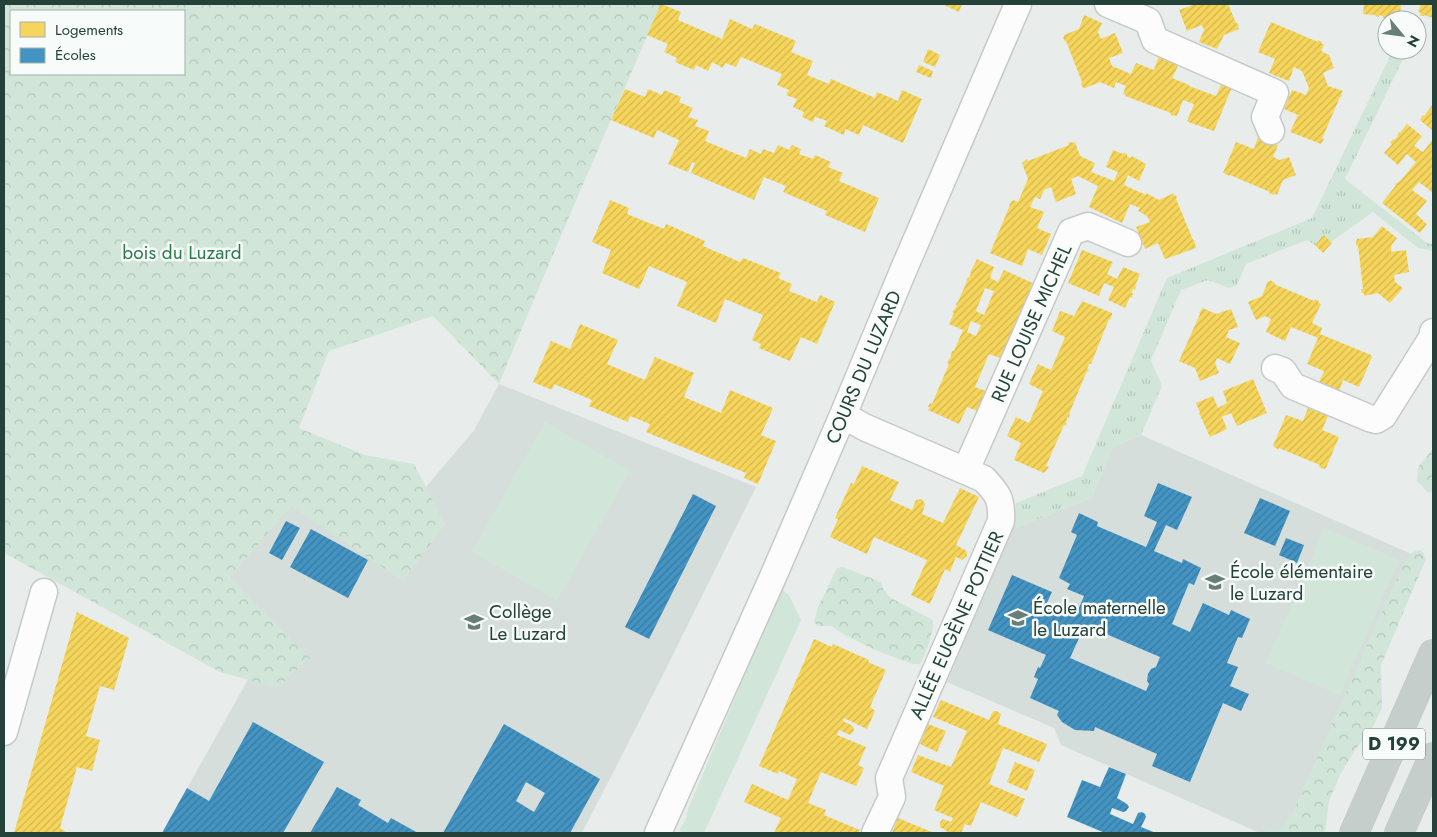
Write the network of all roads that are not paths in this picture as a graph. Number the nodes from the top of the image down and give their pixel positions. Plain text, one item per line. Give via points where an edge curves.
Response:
1 (1018, 4) edge
2 (1108, 4) edge
3 (1152, 12) edge
4 (1271, 130) dead end
5 (1128, 244) dead end
6 (1433, 332) edge
7 (1275, 368) dead end
8 (843, 415) junction
9 (966, 470) junction
10 (44, 592) dead end
11 (1433, 654) edge
12 (704, 729) junction
13 (4, 732) edge
14 (1433, 757) edge
15 (649, 833) edge
16 (658, 833) edge
17 (875, 833) edge
18 (1354, 833) edge
19 (1399, 833) edge

1 - 8 street, COURS DU LUZARD
2 - 3 street
3 - 4 street via 1155,40 1275,93 1265,117
5 - 9 street, RUE LOUISE MICHEL via 1088,226 1071,232
6 - 7 street via 1394,417 1369,418 1293,386 1283,371
8 - 9 street, ALLÉE EUGÈNE POTTIER
8 - 12 street, COURS DU LUZARD
9 - 17 street, ALLÉE EUGÈNE POTTIER via 984,479 997,493 1002,508 1001,521 889,778 892,797
10 - 13 street
11 - 18 highway, D 199
12 - 15 street, COURS DU LUZARD
12 - 16 street, COURS DU LUZARD
14 - 19 highway, D 199

